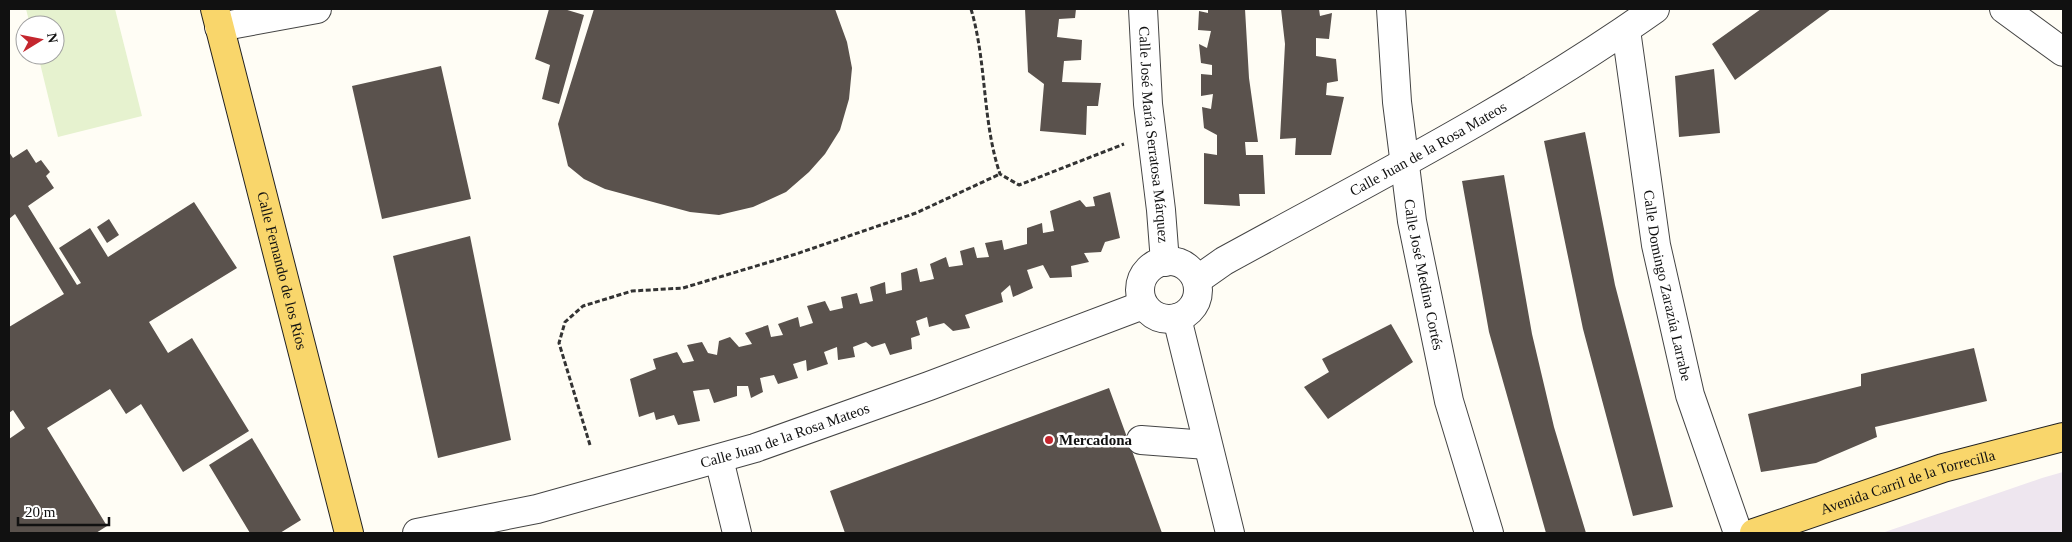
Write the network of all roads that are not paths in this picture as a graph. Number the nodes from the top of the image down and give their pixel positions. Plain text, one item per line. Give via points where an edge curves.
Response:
1 (317, 9) edge
2 (1142, 9) edge
3 (1391, 9) edge
4 (1655, 9) edge
5 (2004, 9) edge
6 (217, 18) edge
7 (1626, 30) junction
8 (2063, 52) edge
9 (1404, 164) junction
10 (1165, 262) junction
11 (1197, 280) junction
12 (1143, 304) junction
13 (1177, 318) junction
14 (2063, 437) edge
15 (1141, 440) dead end
16 (1207, 445) junction
17 (719, 459) junction
18 (349, 533) edge
19 (417, 533) edge
20 (737, 533) edge
21 (1230, 533) edge
22 (1489, 533) edge
23 (1738, 533) edge
24 (1754, 533) edge

1 - 6 street
2 - 10 street, Calle José María Serratosa Márquez via 1148,104
3 - 9 street, Calle José Medina Cortés
4 - 7 street, Calle Juan de la Rosa Mateos
5 - 8 street
6 - 18 main road, Calle Fernando de los Ríos
7 - 9 street, Calle Juan de la Rosa Mateos
7 - 23 street, Calle Domingo Zarazúa Larrabe via 1656,244 1690,395
9 - 11 street, Calle Juan de la Rosa Mateos via 1233,256
9 - 22 street, Calle José Medina Cortés via 1412,221 1449,401
10 - 11 street via 1185,266
10 - 12 street via 1156,264 1146,274 1142,283
11 - 13 street via 1199,290 1194,305
12 - 13 street via 1153,314 1166,319
12 - 17 street, Calle Juan de la Rosa Mateos via 929,386
13 - 16 street
14 - 24 main road, Avenida Carril de la Torrecilla via 1943,468
15 - 16 street
16 - 21 street
17 - 19 street, Calle Juan de la Rosa Mateos via 536,509
17 - 20 street

